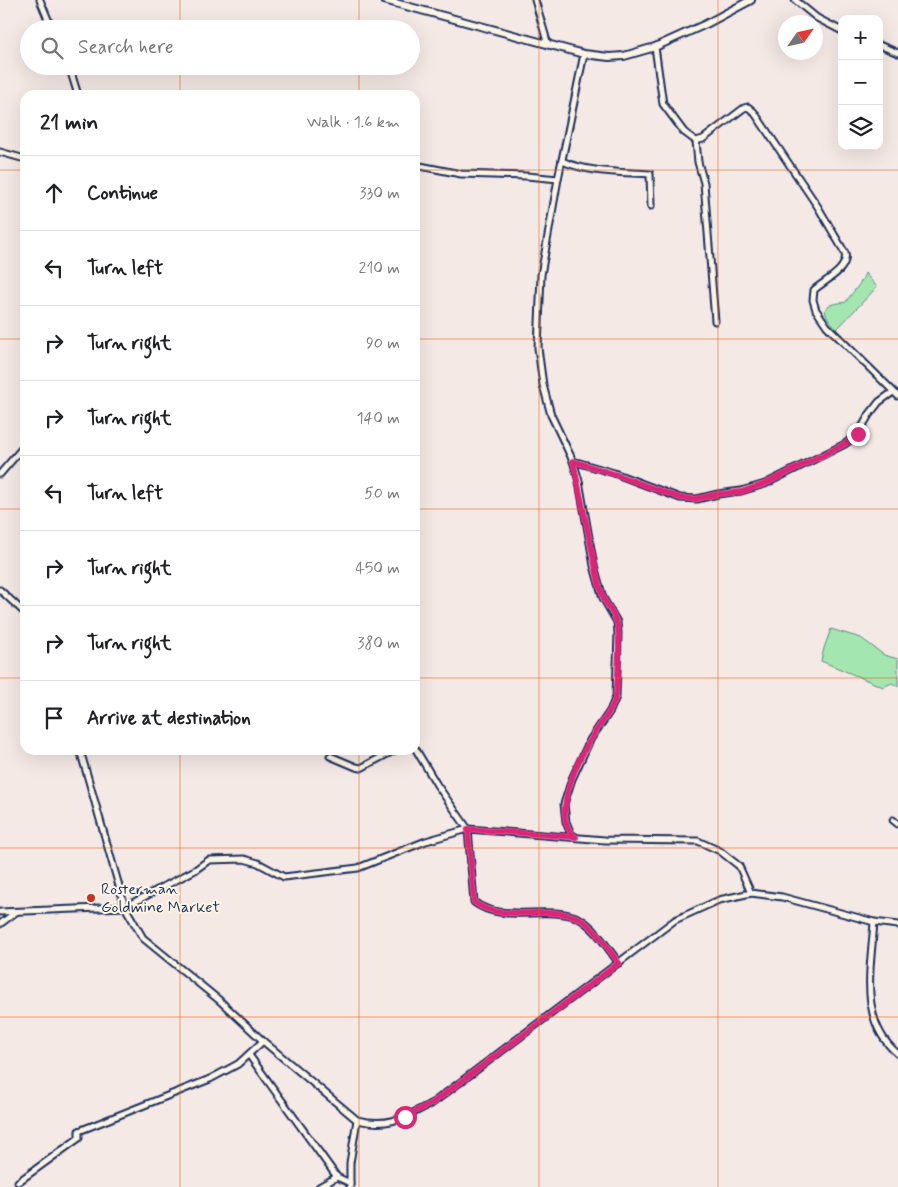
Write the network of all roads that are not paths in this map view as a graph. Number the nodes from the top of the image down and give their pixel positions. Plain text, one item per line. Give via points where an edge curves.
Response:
1 (40, 0) edge
2 (384, 0) edge
3 (535, 0) edge
4 (751, 0) edge
5 (796, 0) edge
6 (48, 20) edge
7 (838, 29) edge
8 (548, 45) junction
9 (883, 46) edge
10 (655, 47) junction
11 (898, 52) edge
12 (584, 54) junction
13 (72, 75) edge
14 (76, 90) edge
15 (696, 141) junction
16 (0, 152) edge
17 (20, 158) edge
18 (562, 161) junction
19 (420, 166) edge
20 (558, 179) junction
21 (651, 206) dead end
22 (715, 321) dead end
23 (893, 392) junction
24 (898, 396) edge
25 (20, 451) edge
26 (573, 461) junction
27 (0, 474) edge
28 (0, 590) edge
29 (20, 608) edge
30 (81, 755) edge
31 (386, 755) edge
32 (419, 755) edge
33 (330, 756) dead end
34 (468, 829) junction
35 (576, 837) junction
36 (751, 893) junction
37 (125, 907) junction
38 (0, 912) edge
39 (16, 912) junction
40 (874, 922) junction
41 (0, 924) edge
42 (898, 925) edge
43 (619, 963) junction
44 (263, 1041) junction
45 (898, 1054) edge
46 (248, 1055) junction
47 (357, 1120) junction
48 (337, 1178) junction
49 (18, 1182) dead end
50 (350, 1185) edge
51 (319, 1187) edge

1 - 6 street
2 - 8 street
3 - 8 street
4 - 10 street
5 - 7 street via 817,18
8 - 12 street
9 - 11 street
10 - 12 street via 624,56
10 - 15 street via 664,104 684,132
12 - 18 street
13 - 14 street
15 - 22 street via 704,184
15 - 23 street via 744,108 751,108 845,253 843,268 814,290 816,310 827,326
16 - 17 street
18 - 20 street
18 - 21 street via 592,170 650,174
19 - 20 street via 461,174
20 - 26 street via 541,275 538,348 551,415
23 - 24 street
23 - 26 street via 879,402 858,434 845,444 765,484 741,492 696,499 680,498
25 - 27 street
26 - 35 street via 594,566 603,598 617,622 618,634 616,697 590,740 564,804 566,822
28 - 29 street
30 - 37 street
31 - 33 street via 361,768
32 - 34 street
34 - 35 street
34 - 37 street via 426,841 358,868 284,878 244,859 209,860
34 - 43 street via 474,902 512,914 571,916 582,920
35 - 36 street via 698,841 720,851 739,866
36 - 40 street via 782,897
36 - 43 street via 719,900 675,920
37 - 39 street
37 - 44 street via 143,938
38 - 39 street
39 - 41 street
40 - 42 street
40 - 45 street via 870,1006 878,1029
43 - 47 street via 434,1102 389,1122
44 - 46 street
44 - 47 street
46 - 48 street
46 - 49 street via 210,1079 79,1131 79,1138
47 - 50 street
48 - 50 street
48 - 51 street

